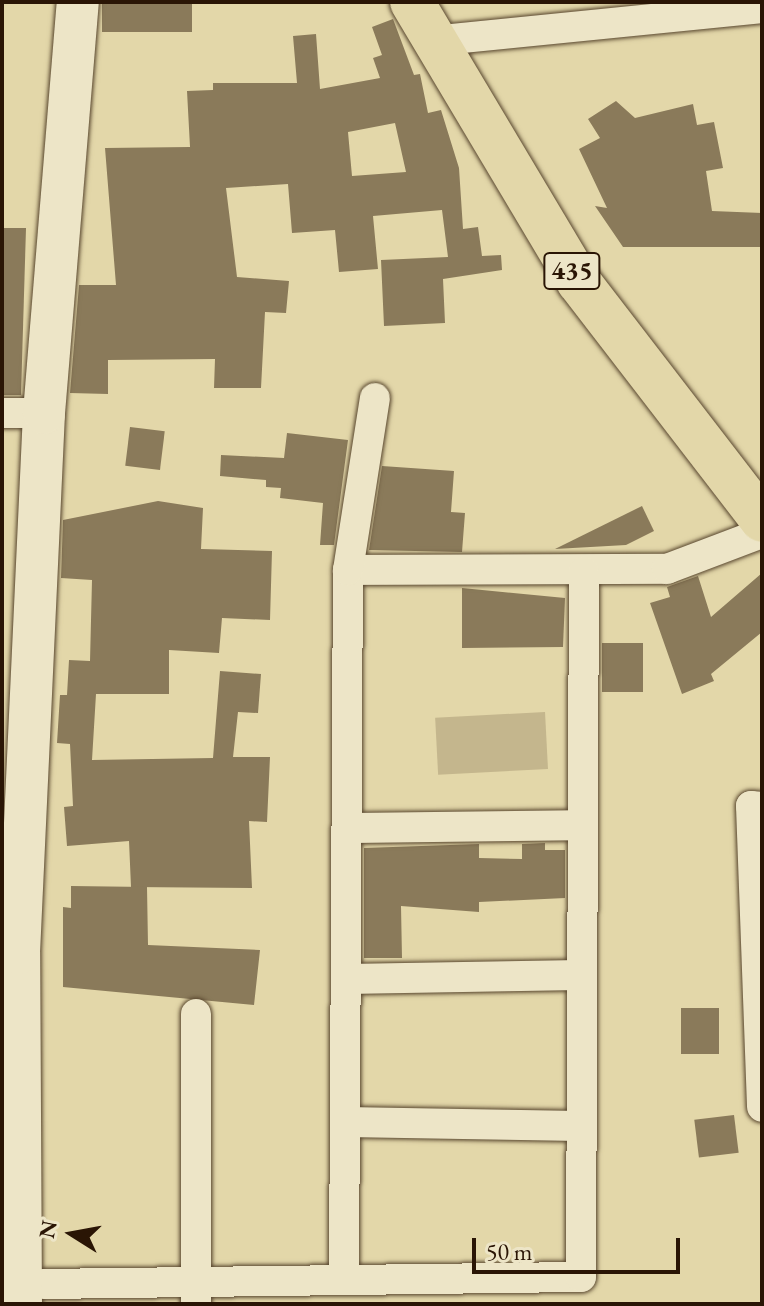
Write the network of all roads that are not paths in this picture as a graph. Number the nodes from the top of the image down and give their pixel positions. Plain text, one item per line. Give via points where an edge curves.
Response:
1 (78, 2) edge
2 (412, 2) edge
3 (762, 8) edge
4 (432, 41) junction
5 (375, 398) dead end
6 (2, 413) edge
7 (44, 413) junction
8 (762, 520) edge
9 (762, 533) edge
10 (348, 570) junction
11 (584, 572) junction
12 (762, 807) edge
13 (580, 825) junction
14 (348, 828) junction
15 (11, 953) edge
16 (579, 975) junction
17 (347, 979) junction
18 (196, 1014) dead end
19 (762, 1107) edge
20 (346, 1122) junction
21 (579, 1126) junction
22 (344, 1277) junction
23 (196, 1291) edge
24 (32, 1294) edge

1 - 7 street
2 - 4 main road, 435
3 - 4 street
4 - 8 main road, 435 via 579,282
5 - 10 street
6 - 7 street
7 - 15 street
9 - 11 street via 667,569
10 - 11 street
10 - 14 street
11 - 13 street
12 - 19 street via 751,806
13 - 14 street
13 - 16 street
14 - 17 street
15 - 24 street
16 - 17 street
16 - 21 street
17 - 20 street
18 - 23 street
20 - 21 street
20 - 22 street
21 - 22 street via 581,1277
22 - 23 street
23 - 24 street

